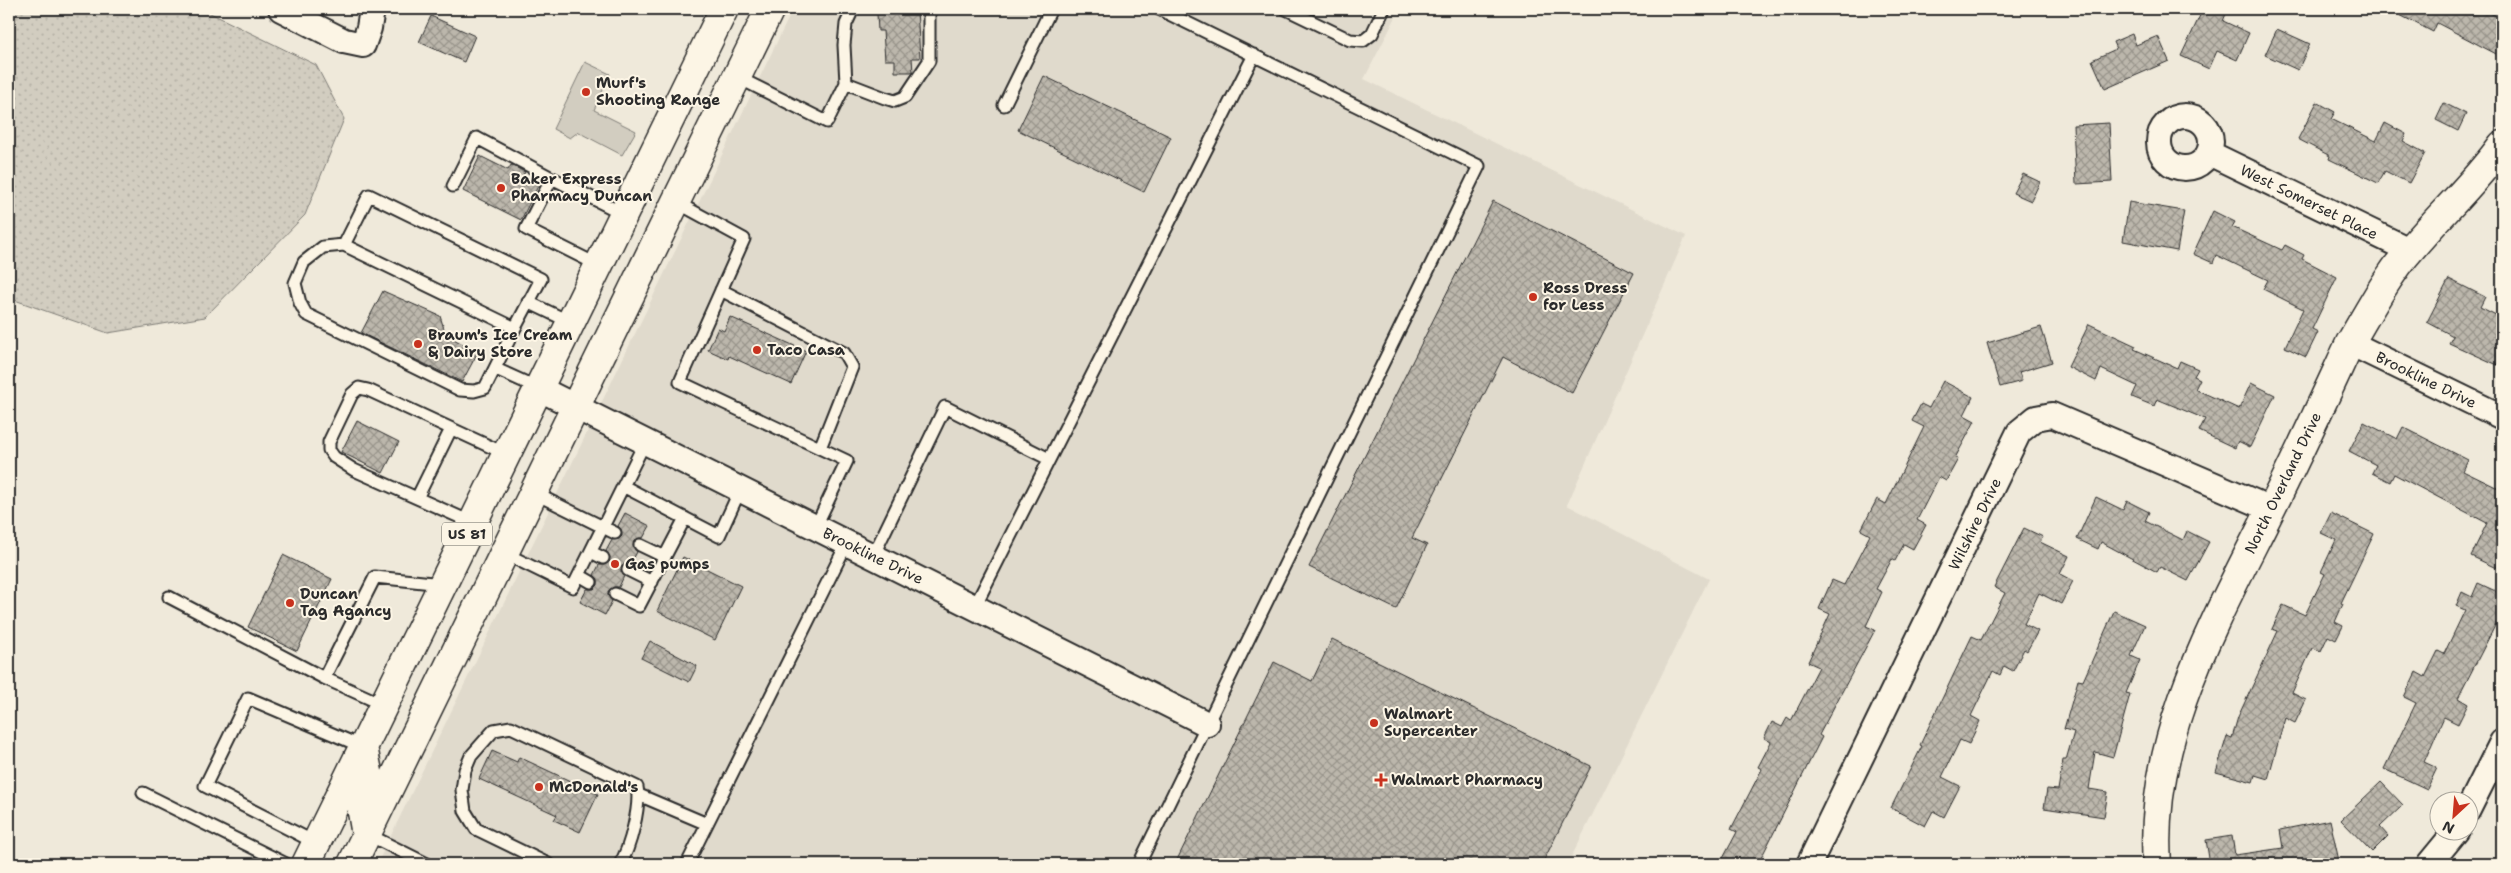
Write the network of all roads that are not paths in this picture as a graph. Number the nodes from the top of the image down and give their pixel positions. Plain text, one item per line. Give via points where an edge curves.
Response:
1 (281, 9) edge
2 (372, 9) edge
3 (724, 9) edge
4 (770, 9) edge
5 (853, 9) edge
6 (929, 9) edge
7 (1052, 9) edge
8 (1159, 9) edge
9 (1286, 9) edge
10 (1384, 9) edge
11 (1254, 55) junction
12 (737, 77) junction
13 (846, 83) junction
14 (1004, 105) dead end
15 (2502, 145) edge
16 (2209, 153) dead end
17 (552, 178) junction
18 (453, 186) dead end
19 (676, 202) junction
20 (624, 214) junction
21 (344, 246) junction
22 (2409, 250) junction
23 (598, 265) junction
24 (721, 290) junction
25 (528, 302) junction
26 (570, 322) junction
27 (515, 328) junction
28 (2350, 343) junction
29 (496, 369) junction
30 (538, 388) junction
31 (576, 407) junction
32 (2502, 417) edge
33 (452, 428) junction
34 (645, 442) junction
35 (820, 448) junction
36 (506, 454) junction
37 (1049, 459) junction
38 (623, 486) junction
39 (740, 490) junction
40 (534, 493) junction
41 (417, 498) junction
42 (2271, 509) junction
43 (685, 518) junction
44 (472, 523) junction
45 (603, 527) junction
46 (815, 528) junction
47 (615, 533) dead end
48 (847, 543) junction
49 (640, 545) dead end
50 (590, 552) junction
51 (504, 553) junction
52 (873, 556) junction
53 (665, 557) junction
54 (603, 558) dead end
55 (628, 570) dead end
56 (579, 576) junction
57 (591, 582) dead end
58 (652, 582) junction
59 (442, 584) junction
60 (615, 594) dead end
61 (169, 597) dead end
62 (975, 606) junction
63 (324, 678) junction
64 (384, 705) junction
65 (1208, 724) junction
66 (2502, 742) edge
67 (363, 746) junction
68 (2478, 790) edge
69 (142, 793) dead end
70 (639, 795) junction
71 (707, 824) junction
72 (367, 834) junction
73 (2449, 840) edge
74 (311, 854) edge
75 (528, 860) edge
76 (286, 864) edge
77 (352, 864) edge
78 (426, 864) edge
79 (548, 864) edge
80 (620, 864) edge
81 (687, 864) edge
82 (1139, 864) edge
83 (1809, 864) edge
84 (2157, 864) edge
85 (2429, 864) edge

1 - 2 street via 344,41 363,45
3 - 20 main road, US 81
4 - 12 main road, US 81
5 - 13 lane via 846,24 844,45
6 - 13 lane via 929,61 905,97 896,101
7 - 14 lane
8 - 11 lane
9 - 10 lane via 1350,40 1363,41 1372,34
11 - 37 lane
11 - 65 lane via 1480,166
12 - 13 lane via 827,122
12 - 19 main road, US 81
15 - 22 main road, North Overland Drive via 2481,175
16 - 22 street, West Somerset Place
17 - 18 lane via 477,138
17 - 20 lane
17 - 23 lane via 526,229
19 - 24 lane via 744,239
19 - 31 main road, US 81
20 - 23 main road, US 81
21 - 25 lane via 369,195 540,279
21 - 27 lane
21 - 29 lane via 323,247 304,262 295,283 306,314 460,390 485,388
22 - 28 main road, North Overland Drive
23 - 26 main road, US 81
24 - 35 lane via 844,353 852,367
24 - 35 lane via 680,382
25 - 26 lane
25 - 27 lane
26 - 30 main road, US 81
27 - 29 lane
28 - 32 street, Brookline Drive
28 - 42 main road, North Overland Drive
29 - 30 lane
30 - 31 street, Brookline Drive
30 - 36 main road, US 81
31 - 34 street, Brookline Drive
31 - 40 main road, US 81
33 - 36 lane
33 - 41 lane
33 - 41 lane via 368,390 359,388 352,394 329,442 329,450 354,470
34 - 38 lane
34 - 39 street, Brookline Drive
35 - 46 lane via 847,461
36 - 44 main road, US 81
37 - 52 lane via 945,407
37 - 62 lane
38 - 43 lane
38 - 45 lane
39 - 43 lane via 719,536
39 - 46 street, Brookline Drive
40 - 45 lane
40 - 51 main road, US 81
41 - 44 lane
42 - 83 street, Wilshire Drive via 2052,415 2036,418 2019,432
42 - 84 main road, North Overland Drive via 2206,639 2178,709 2160,792
43 - 53 lane
44 - 59 main road, US 81
45 - 47 lane
45 - 50 lane
46 - 48 street, Brookline Drive
48 - 52 street, Brookline Drive
48 - 71 lane
49 - 53 lane
50 - 54 lane
50 - 56 lane
51 - 56 lane via 573,587
51 - 72 main road, US 81
52 - 62 street, Brookline Drive
53 - 58 lane
55 - 58 lane
56 - 57 lane
58 - 60 lane via 639,606
59 - 63 lane via 375,577
59 - 64 main road, US 81
61 - 63 lane
62 - 65 street, Brookline Drive
63 - 64 lane
64 - 67 main road, US 81
65 - 82 lane
66 - 68 street
67 - 72 main road via 369,777 362,812
67 - 74 main road, US 81
67 - 74 lane via 248,698 205,786
69 - 76 lane
70 - 71 lane
70 - 75 lane via 637,788 511,727 494,730 471,756 465,770 462,790 465,811 476,829
70 - 80 lane via 631,838
71 - 81 lane
72 - 77 main road, US 81
72 - 78 lane
73 - 85 street
75 - 79 lane

